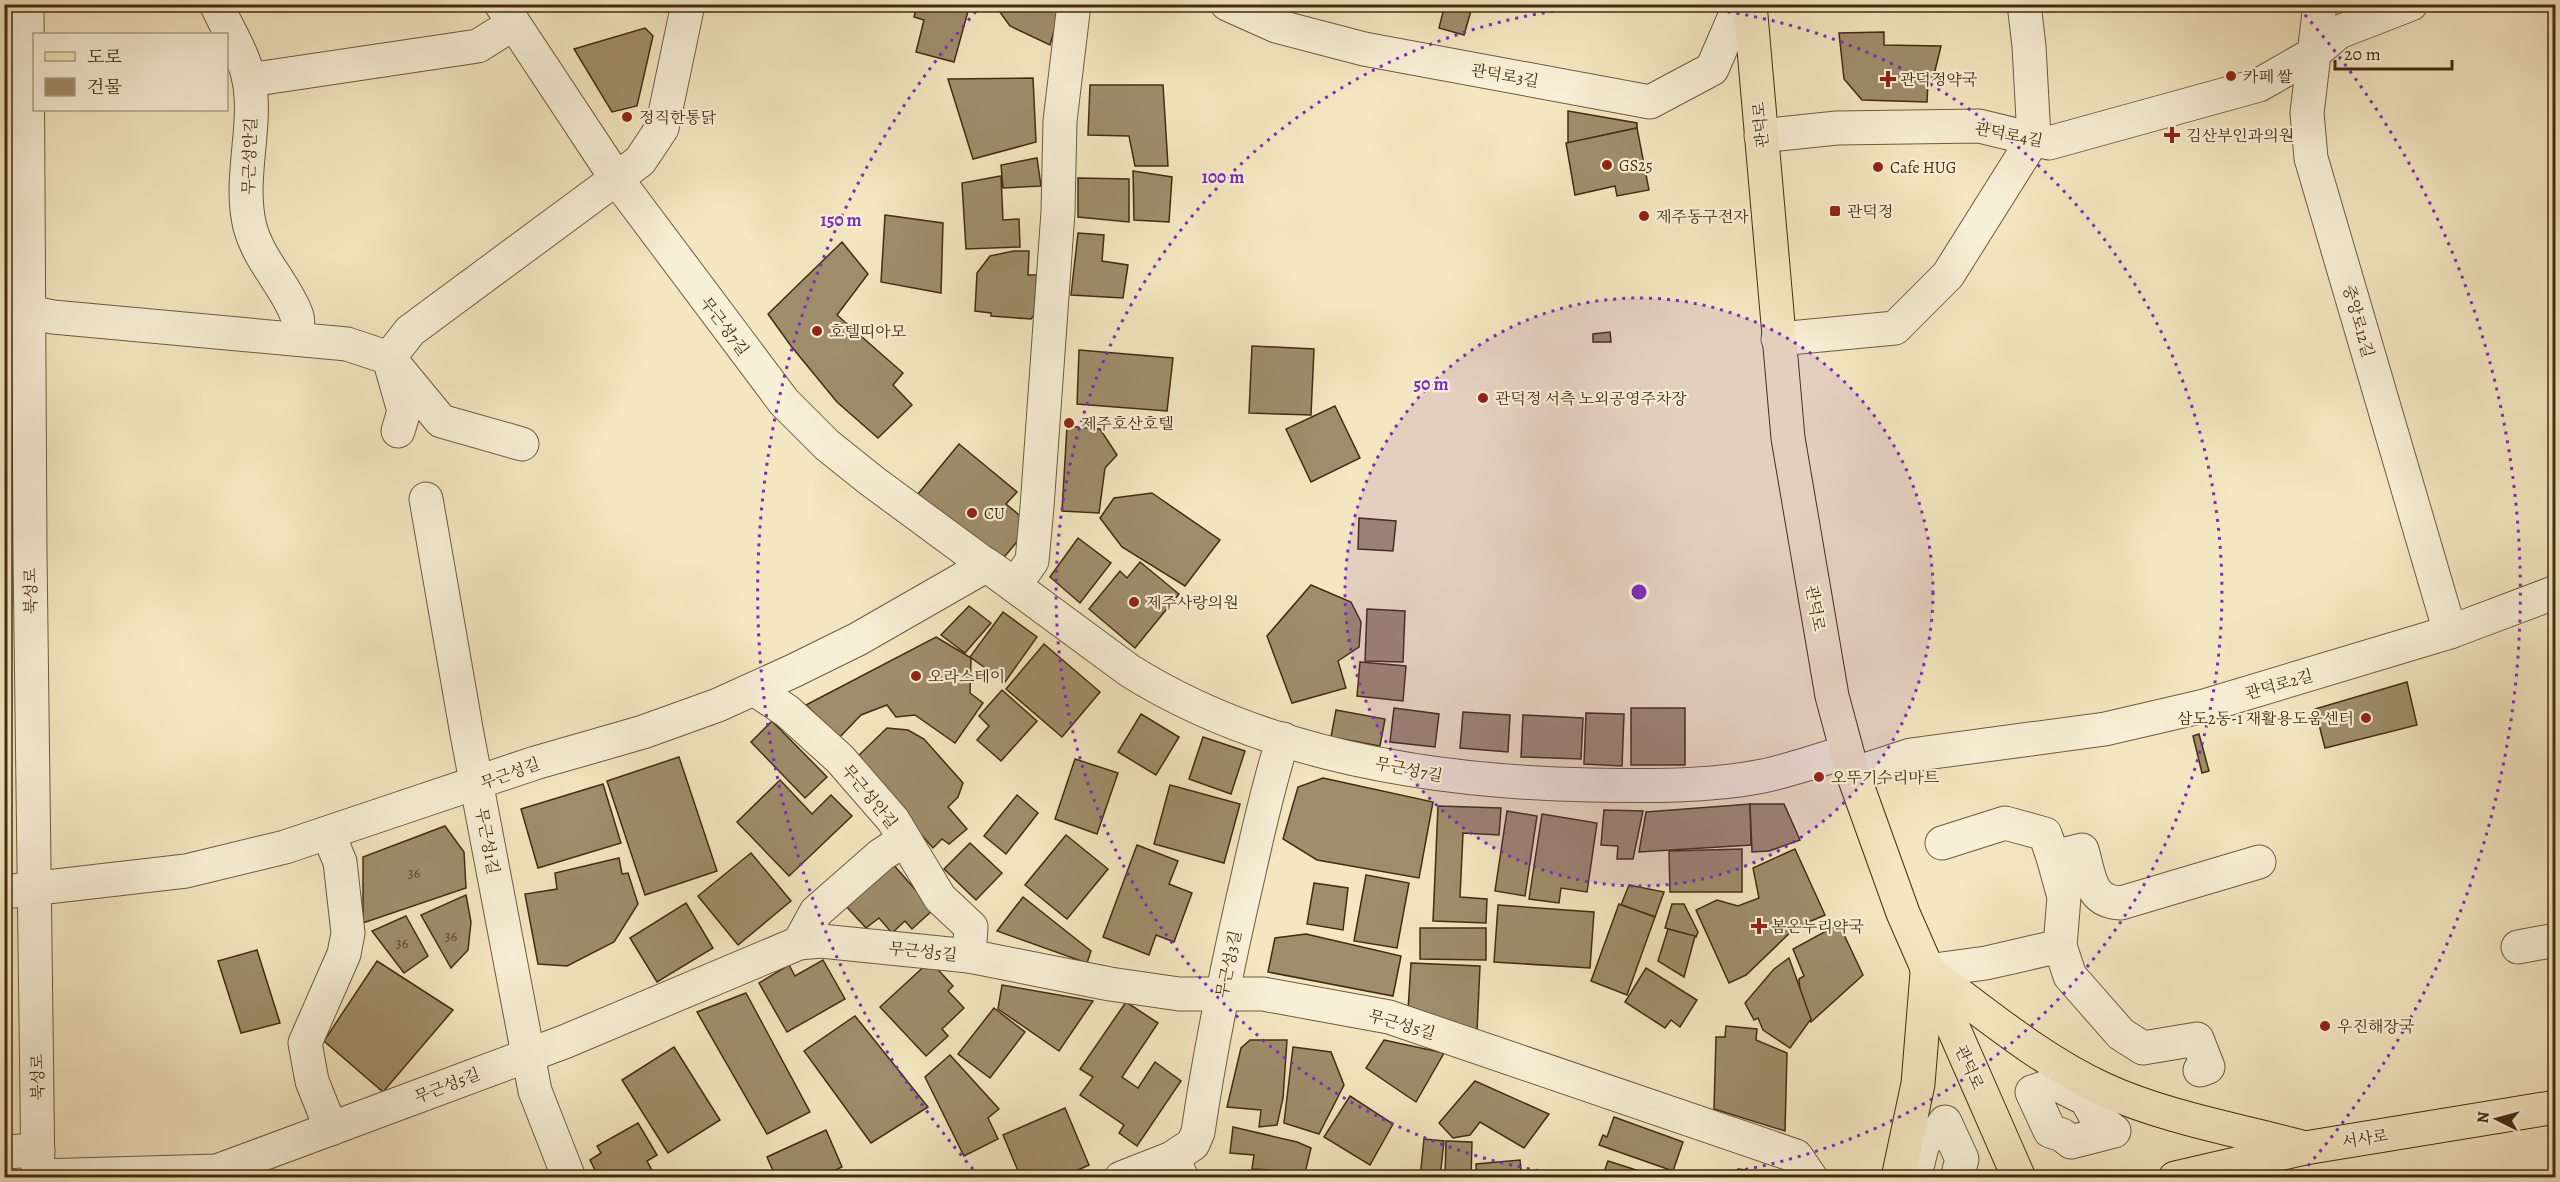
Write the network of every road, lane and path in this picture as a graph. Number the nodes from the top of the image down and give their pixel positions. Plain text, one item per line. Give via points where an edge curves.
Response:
1 (27, 4) edge
2 (216, 4) edge
3 (687, 4) edge
4 (1074, 4) edge
5 (1227, 4) edge
6 (1740, 4) edge
7 (1750, 4) edge
8 (2024, 4) edge
9 (2320, 4) edge
10 (2411, 4) edge
11 (507, 14) edge
12 (2313, 54) junction
13 (249, 80) junction
14 (1761, 136) junction
15 (2034, 138) junction
16 (616, 178) junction
17 (17, 309) edge
18 (296, 339) junction
19 (1778, 339) junction
20 (389, 358) junction
21 (398, 431) dead end
22 (522, 444) dead end
23 (426, 499) dead end
24 (17, 553) edge
25 (987, 565) junction
26 (1015, 585) junction
27 (2556, 592) edge
28 (2450, 632) junction
29 (754, 689) junction
30 (1283, 739) junction
31 (1850, 763) junction
32 (477, 785) junction
33 (328, 833) junction
34 (904, 840) junction
35 (1942, 843) dead end
36 (2053, 857) junction
37 (2259, 862) dead end
38 (19, 890) edge
39 (2556, 940) edge
40 (799, 943) junction
41 (2060, 946) junction
42 (2518, 947) dead end
43 (969, 956) junction
44 (1928, 971) junction
45 (1222, 994) junction
46 (529, 1055) junction
47 (2199, 1070) dead end
48 (2556, 1107) edge
49 (331, 1129) junction
50 (2305, 1148) junction
51 (4, 1152) edge
52 (1804, 1167) edge
53 (38, 1168) edge
54 (1177, 1168) edge
55 (569, 1178) edge
56 (1121, 1178) edge
57 (1898, 1178) edge
58 (1919, 1178) edge
59 (1957, 1178) edge
60 (2019, 1178) edge
61 (2175, 1178) edge
62 (2278, 1178) edge

1 - 17 street, 북성로
2 - 13 street, 무근성안길
3 - 16 street via 662,128 640,161
4 - 26 street via 1060,121 1058,212 1032,561
5 - 6 street, 관덕로3길 via 1276,26 1364,49 1650,102 1712,69
7 - 14 main road, 관덕로
8 - 15 street
9 - 12 street, 중앙로12길
10 - 12 street, 관덕로4길 via 2339,32
11 - 13 street via 478,46
11 - 16 street, 무근성7길
12 - 15 street, 관덕로4길 via 2259,85 2049,143
12 - 28 street, 중앙로12길 via 2307,113 2311,158
13 - 18 street, 무근성안길 via 246,178 250,226 263,258 298,318
14 - 15 street, 관덕로4길 via 1837,128 1979,126
14 - 19 main road, 관덕로
15 - 19 street via 1948,275 1895,328
16 - 20 street via 410,332
16 - 25 street, 무근성7길 via 784,402 827,445
17 - 18 street via 53,316
17 - 24 street, 북성로
18 - 20 street via 347,344
19 - 31 main road, 관덕로 via 1799,507 1832,696
20 - 21 street via 404,411
20 - 22 street via 441,421
23 - 32 street, 무근성1길
24 - 38 street, 북성로
25 - 26 street, 무근성7길
25 - 29 street, 무근성길 via 858,639
26 - 30 street, 무근성7길 via 1161,690
27 - 28 street, 관덕로2길
28 - 31 street, 관덕로2길 via 2189,710 2105,729
29 - 32 street, 무근성길 via 643,732
29 - 34 street, 무근성안길 via 787,711 840,759 893,820
30 - 31 street, 무근성7길 via 1423,774 1522,784 1700,783
30 - 45 street, 무근성3길
31 - 44 main road, 관덕로 via 1876,842
32 - 33 street, 무근성길
32 - 46 street, 무근성1길
33 - 38 street, 무근성길 via 186,871
33 - 49 street via 340,862 348,933 344,954 305,1043 312,1082
34 - 40 street via 816,912
34 - 43 street, 무근성안길 via 940,898 971,927
35 - 36 street via 2005,823 2045,834
36 - 37 street via 2082,850 2096,894 2108,902 2121,903
36 - 41 street via 2064,897
38 - 53 street, 북성로
39 - 42 street
40 - 43 street, 무근성5길 via 821,941
40 - 46 street, 무근성5길
41 - 44 street
41 - 47 street via 2070,976 2121,1034 2144,1048 2198,1039 2208,1067
43 - 45 street, 무근성5길 via 1110,984 1179,994
44 - 50 main road via 2043,1054 2104,1089 2187,1117
44 - 57 main road via 1918,1084
44 - 60 main road, 관덕로
45 - 52 street, 무근성5길 via 1263,994 1389,1017
45 - 54 street, 무근성3길 via 1198,1132
46 - 49 street, 무근성5길
46 - 55 street, 무근성1길 via 536,1091
48 - 50 main road, 서사로
49 - 53 street, 무근성5길 via 217,1171
50 - 61 main road, 서사로
50 - 62 main road
51 - 53 street, 무근성5길
54 - 56 street, 무근성3길
58 - 59 street via 1916,1171 1924,1139 1945,1122 1962,1159

